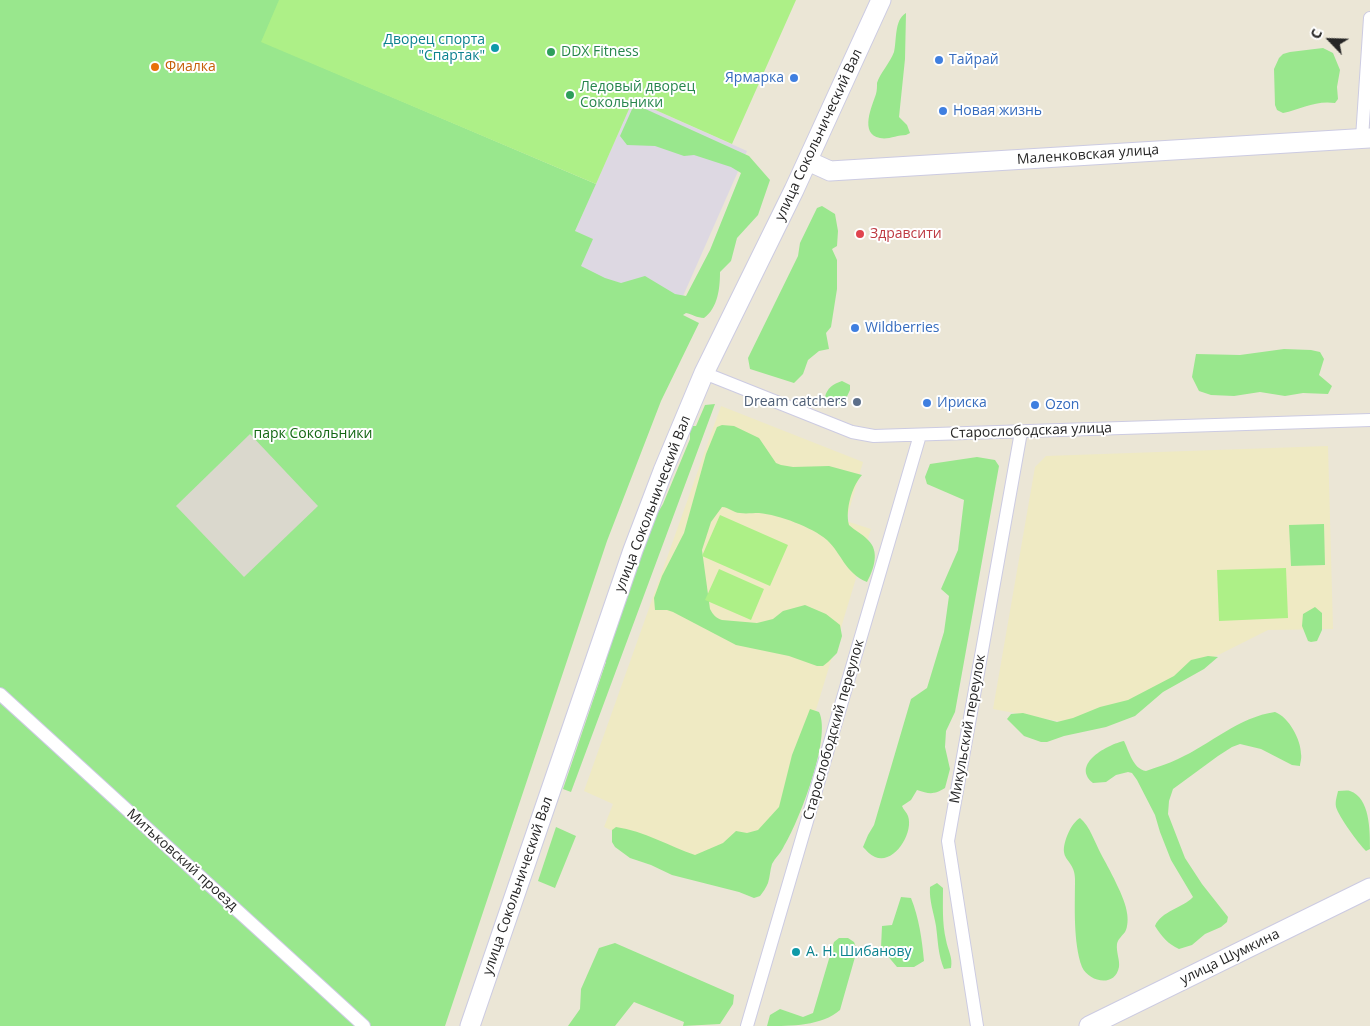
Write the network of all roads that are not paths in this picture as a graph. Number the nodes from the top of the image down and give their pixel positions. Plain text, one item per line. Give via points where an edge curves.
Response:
1 (881, 0) edge
2 (1370, 18) edge
3 (1366, 138) edge
4 (808, 161) junction
5 (704, 373) junction
6 (1370, 420) edge
7 (1021, 432) junction
8 (920, 435) junction
9 (0, 694) edge
10 (1370, 888) edge
11 (364, 1026) edge
12 (470, 1026) edge
13 (747, 1026) edge
14 (978, 1026) edge
15 (1090, 1026) edge

1 - 4 main road, улица Сокольнический Вал
2 - 3 street
3 - 4 main road, Маленковская улица via 830,171
4 - 5 main road, улица Сокольнический Вал
5 - 8 street, Старослободская улица via 863,435
5 - 12 main road, улица Сокольнический Вал via 633,550
6 - 7 street, Старослободская улица
7 - 8 street, Старослободская улица
7 - 14 street, Микульский переулок via 948,841
8 - 13 street, Старослободский переулок
9 - 11 street, Митьковский проезд
10 - 15 main road, улица Шумкина

